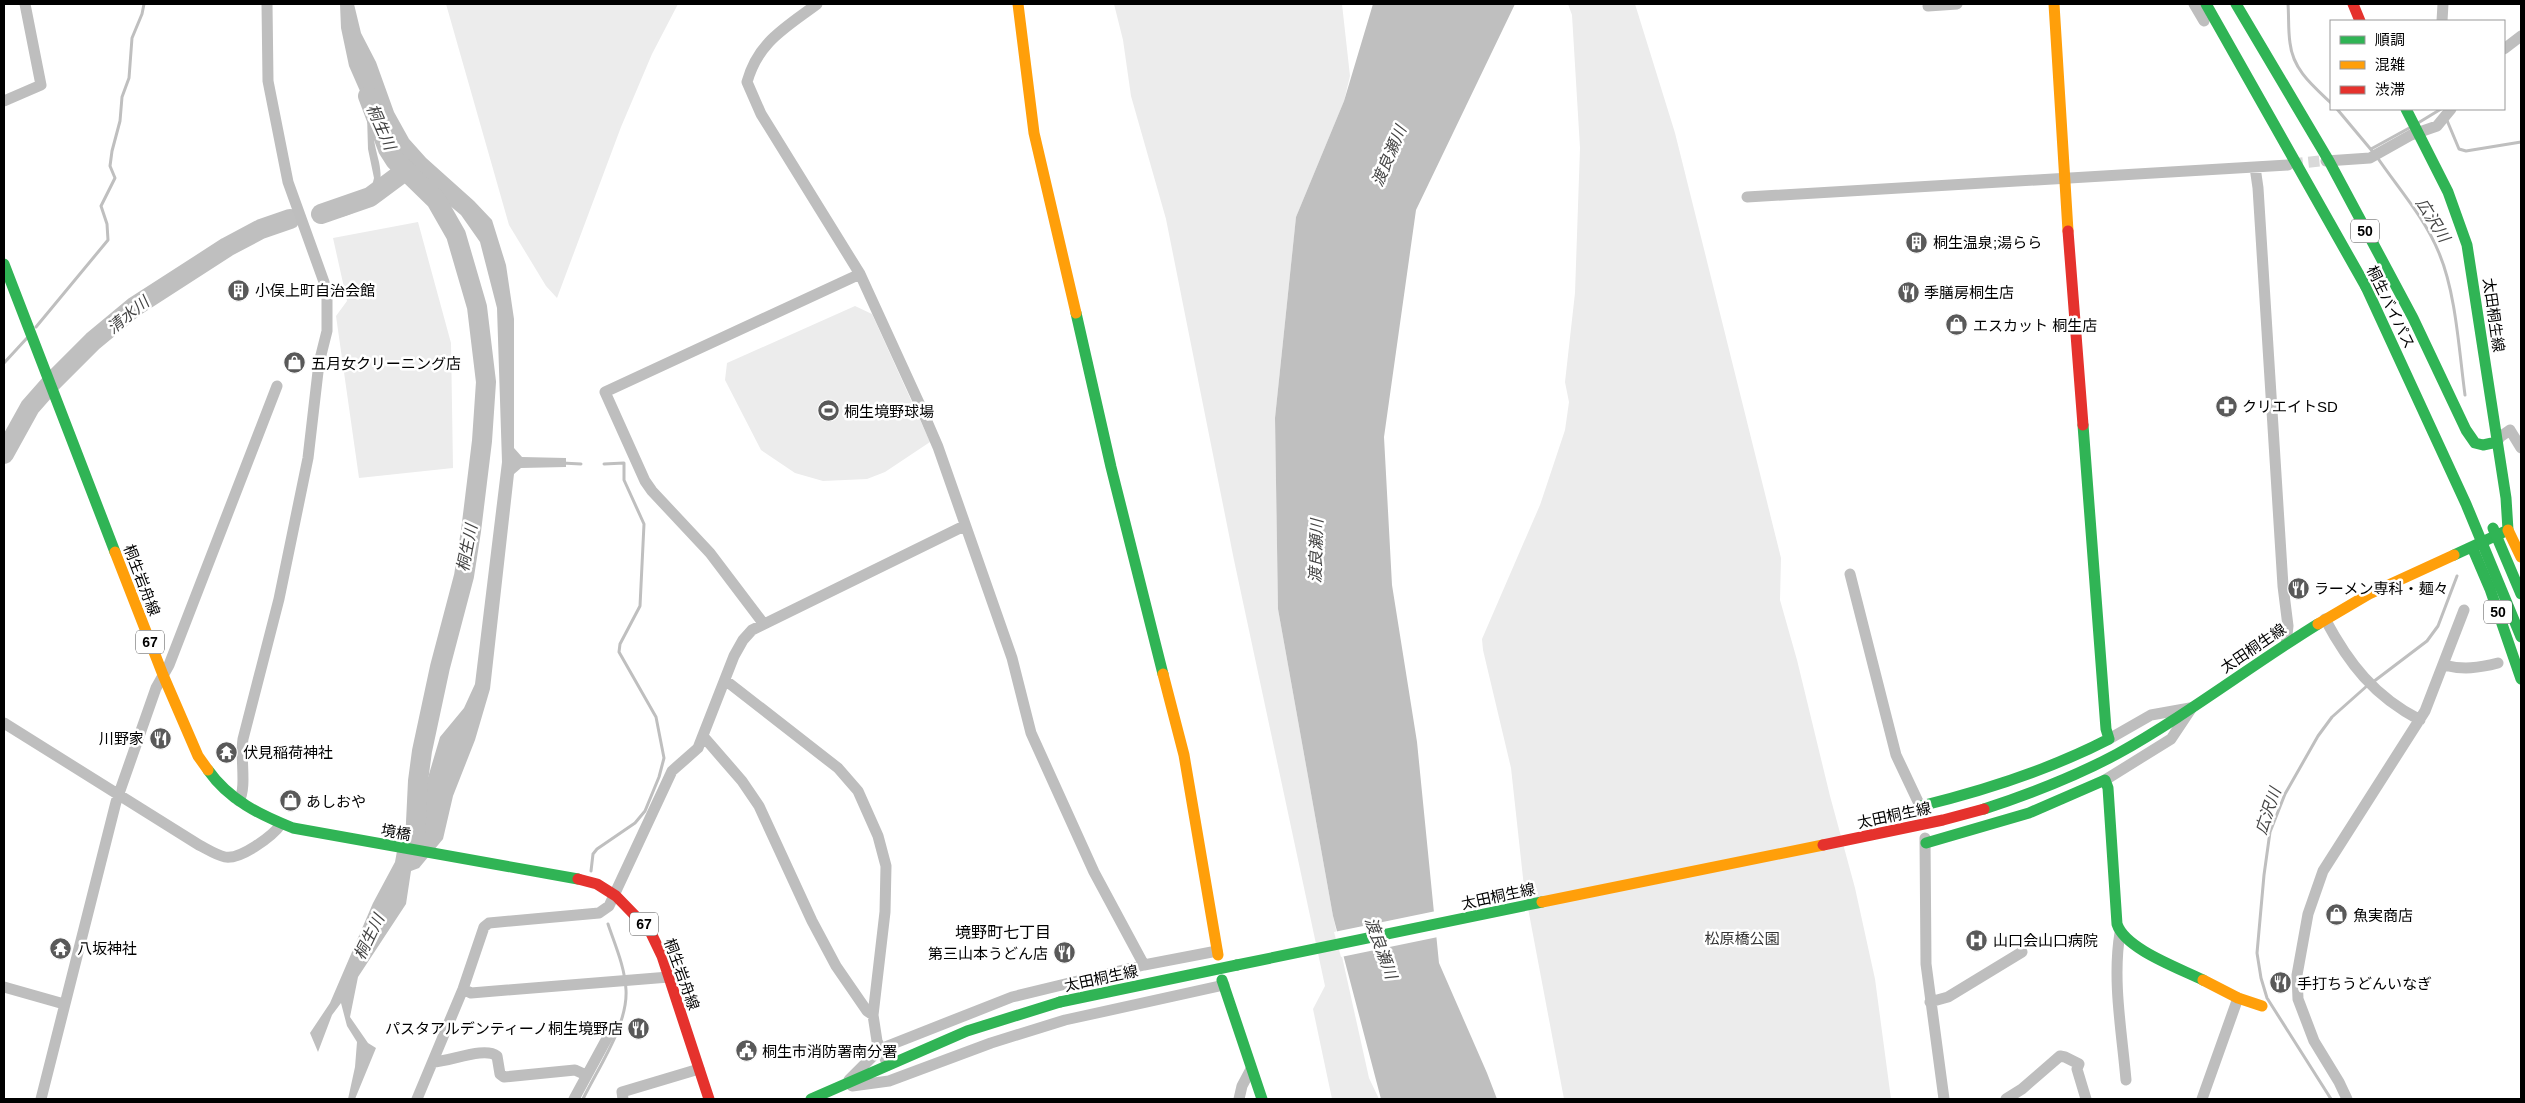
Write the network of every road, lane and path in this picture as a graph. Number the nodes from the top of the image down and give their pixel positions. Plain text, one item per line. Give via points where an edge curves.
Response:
1 (25, 4) edge
2 (267, 4) edge
3 (817, 4) edge
4 (1018, 4) edge
5 (1957, 4) edge
6 (2054, 4) edge
7 (2194, 4) edge
8 (2206, 4) edge
9 (2224, 4) edge
10 (2236, 4) edge
11 (2353, 4) edge
12 (2443, 4) edge
13 (1928, 6) dead end
14 (2360, 20) edge
15 (2442, 20) edge
16 (2521, 36) edge
17 (2505, 48) edge
18 (4, 101) edge
19 (2407, 110) edge
20 (2450, 110) edge
21 (2419, 134) junction
22 (2324, 161) junction
23 (2288, 164) junction
24 (2255, 167) junction
25 (2064, 180) junction
26 (1747, 198) dead end
27 (4, 264) edge
28 (860, 274) junction
29 (2379, 280) dead end
30 (276, 386) dead end
31 (2497, 442) junction
32 (2521, 448) edge
33 (2488, 518) dead end
34 (964, 526) junction
35 (2508, 530) junction
36 (2472, 547) junction
37 (2521, 557) edge
38 (1850, 574) dead end
39 (2521, 594) edge
40 (2464, 610) dead end
41 (2325, 619) junction
42 (763, 623) junction
43 (2521, 637) edge
44 (2286, 644) junction
45 (2498, 663) dead end
46 (2444, 665) junction
47 (163, 675) junction
48 (2521, 679) edge
49 (725, 680) junction
50 (2192, 707) junction
51 (2420, 720) junction
52 (4, 723) edge
53 (703, 736) junction
54 (2110, 739) junction
55 (2105, 780) junction
56 (118, 794) junction
57 (239, 801) junction
58 (1922, 808) joint
59 (281, 824) junction
60 (312, 832) joint
61 (1925, 839) joint
62 (475, 861) joint
63 (616, 896) junction
64 (2120, 933) junction
65 (2022, 952) dead end
66 (1218, 953) joint
67 (1144, 964) junction
68 (669, 977) junction
69 (1223, 983) joint
70 (4, 987) edge
71 (463, 989) junction
72 (2238, 998) junction
73 (1930, 1002) junction
74 (64, 1004) junction
75 (2262, 1006) dead end
76 (872, 1015) junction
77 (612, 1029) dead end
78 (880, 1049) junction
79 (433, 1062) junction
80 (888, 1065) junction
81 (699, 1069) junction
82 (1251, 1069) junction
83 (586, 1075) junction
84 (2126, 1080) dead end
85 (840, 1088) junction
86 (2023, 1094) edge
87 (41, 1099) edge
88 (417, 1099) edge
89 (574, 1099) edge
90 (623, 1099) edge
91 (708, 1099) edge
92 (811, 1099) edge
93 (1239, 1099) edge
94 (1262, 1099) edge
95 (1944, 1099) edge
96 (2006, 1099) edge
97 (2086, 1099) edge
98 (2202, 1099) edge
99 (2347, 1099) edge

1 - 18 street via 41,86
2 - 57 street via 268,81 285,183 324,282 327,325 319,362 306,468 279,599 243,739 244,789
3 - 28 street via 769,40 758,53 746,82 761,114
4 - 66 main road via 1034,133 1109,458 1184,754
5 - 13 street
6 - 25 main road
7 - 23 street
8 - 43 main road, 桐生バイパス / 50, bridge via 2366,287 2436,435
9 - 29 main road, 桐生バイパス / 50 via 2322,173
10 - 22 main road, 50
11 - 14 main road
12 - 15 street
16 - 17 street
19 - 21 main road, 太田桐生線
20 - 21 street via 2437,126
21 - 22 street via 2411,135 2374,156
21 - 31 main road, 太田桐生線 via 2442,176 2464,232
22 - 31 main road, 50 via 2413,318 2466,430 2475,443
23 - 24 street
23 - 36 street via 2394,364 2444,474
24 - 25 street
24 - 44 street via 2288,626
25 - 26 street
25 - 54 main road via 2106,730
27 - 47 main road, 桐生岩舟線 / 67
28 - 34 street via 938,448
28 - 42 street via 605,392 648,486 710,553
30 - 47 street via 206,572
31 - 32 street via 2510,430
31 - 35 main road, 太田桐生線
33 - 39 main road, 50, bridge
34 - 42 street
34 - 67 street via 1012,658 1031,733 1094,872
35 - 36 main road, 太田桐生線
35 - 37 main road
36 - 41 main road, 太田桐生線 via 2410,574
36 - 48 main road, 50
38 - 58 street via 1896,755
40 - 46 street
41 - 44 main road, 太田桐生線
41 - 51 street via 2350,661 2369,684 2391,703
42 - 49 street via 743,640
44 - 50 main road, 太田桐生線
45 - 46 street via 2459,669
46 - 51 street
47 - 56 street
47 - 57 main road, 桐生岩舟線 / 67 via 205,769 221,788
49 - 53 street
49 - 76 street via 838,768 858,791 878,836 886,866 885,912
50 - 54 street via 2151,715
50 - 55 street via 2171,739
50 - 80 main road, 太田桐生線, bridge via 2127,748 2048,786 1983,810 1060,1002 968,1031
51 - 99 street via 2324,871 2301,944 2296,984 2298,999 2314,1041
52 - 56 street
53 - 63 street via 698,748 672,771
53 - 76 street via 759,806 832,958
54 - 58 main road via 2018,780
55 - 61 main road via 2029,813
55 - 64 main road
56 - 59 street via 224,857 238,855 259,844 272,836
56 - 74 street
57 - 59 main road, 桐生岩舟線 / 67
59 - 60 main road, 桐生岩舟線 / 67
60 - 62 main road, 境橋 / 67
61 - 73 street via 1924,937
62 - 63 main road, 桐生岩舟線 / 67 via 576,878 597,884
63 - 68 main road, 桐生岩舟線 / 67 via 650,931
63 - 71 street via 599,913 484,927
64 - 72 main road via 2131,943
64 - 84 street via 2118,973
65 - 73 street via 1948,996
66 - 67 street
67 - 78 street via 1012,997
68 - 71 street via 471,993
68 - 81 main road, 桐生岩舟線 / 67
69 - 82 main road
69 - 85 street via 1065,1020 895,1078
70 - 74 street
71 - 79 street
72 - 75 main road
72 - 98 street
73 - 95 street
74 - 87 street
76 - 78 street
77 - 83 street
78 - 80 street
78 - 85 street
79 - 83 street via 490,1052 497,1056 500,1074 504,1077 575,1070
79 - 88 street
80 - 85 main road, 太田桐生線
81 - 90 street via 622,1092
81 - 91 main road, 桐生岩舟線 / 67
82 - 93 street
82 - 94 main road
83 - 89 street
85 - 92 main road, 太田桐生線
86 - 96 street
86 - 97 street via 2060,1056 2079,1064

